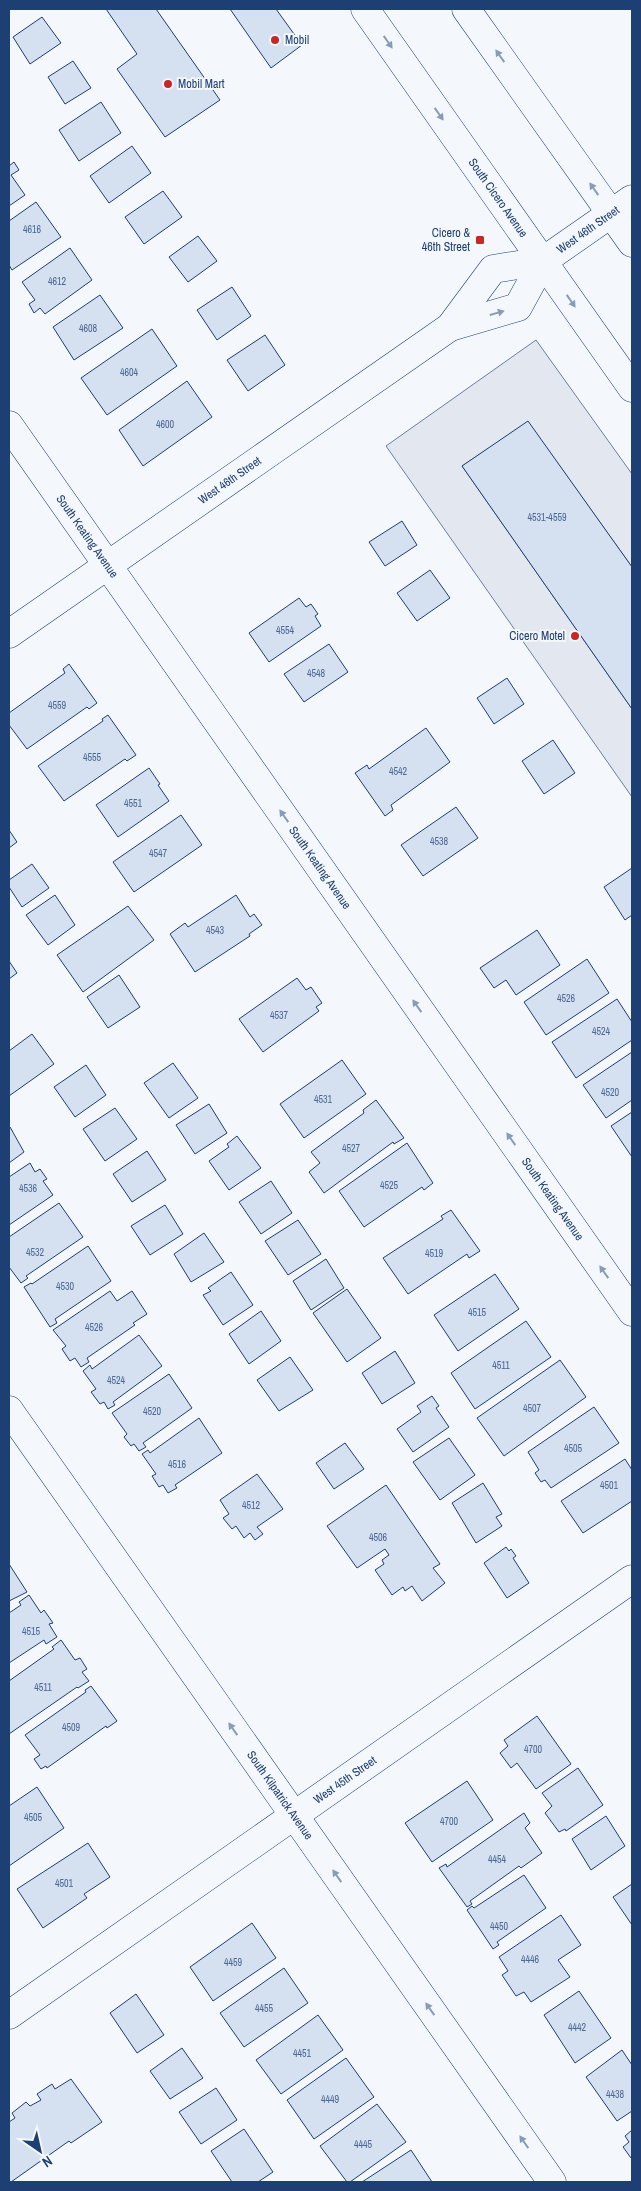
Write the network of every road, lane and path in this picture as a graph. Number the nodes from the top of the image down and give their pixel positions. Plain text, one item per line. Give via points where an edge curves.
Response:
1 (365, 9) edge
2 (466, 9) edge
3 (622, 206) edge
4 (632, 243) edge
5 (543, 261) junction
6 (450, 327) junction
7 (632, 388) edge
8 (9, 425) edge
9 (108, 566) junction
10 (9, 634) edge
11 (632, 1312) edge
12 (9, 1410) edge
13 (632, 1579) edge
14 (294, 1816) junction
15 (9, 2015) edge
16 (552, 2182) edge

1 -> 5 street, South Cicero Avenue
3 -> 2 street
3 - 4 street
3 - 5 street, West 46th Street
5 - 6 street, West 46th Street via 493,269
6 -> 5 street, West 46th Street via 518,307
5 -> 7 street, South Cicero Avenue
6 - 9 street, West 46th Street
8 - 9 street, South Keating Avenue
9 - 10 street, West 46th Street
11 -> 9 street, South Keating Avenue
14 -> 12 street, South Kilpatrick Avenue
13 - 14 street, West 45th Street
14 - 15 street, West 45th Street
16 -> 14 street, South Kilpatrick Avenue

